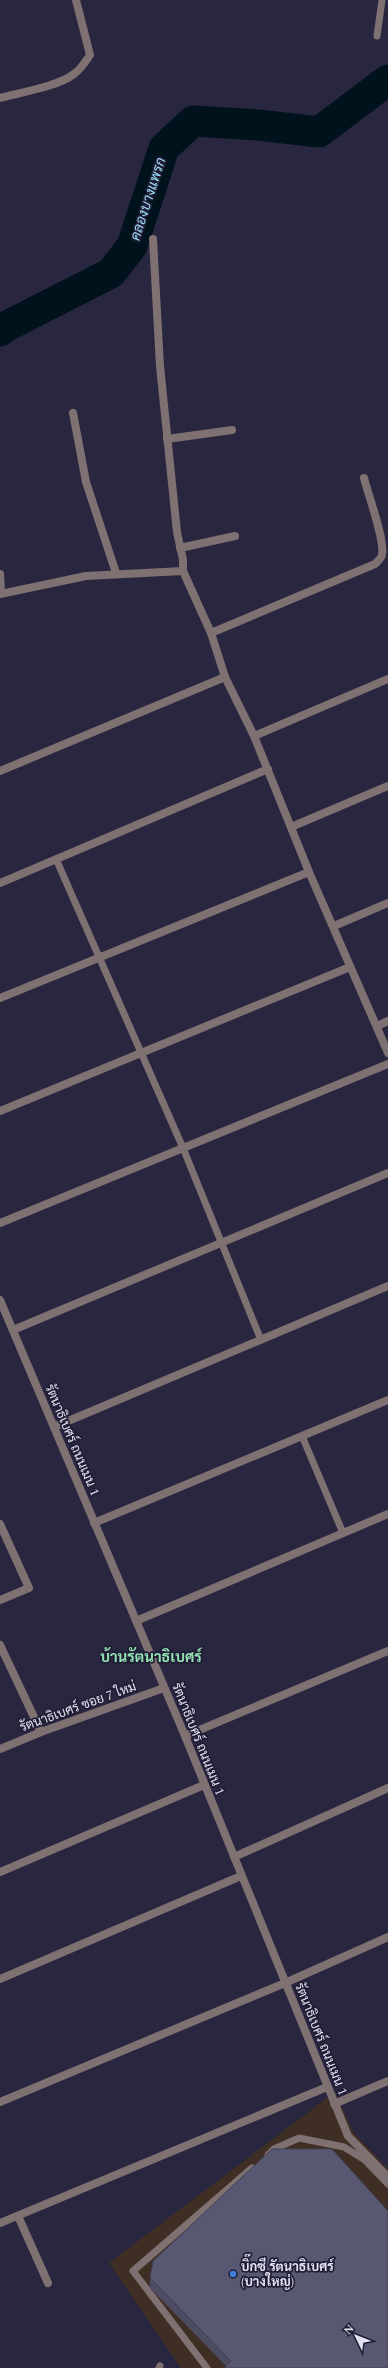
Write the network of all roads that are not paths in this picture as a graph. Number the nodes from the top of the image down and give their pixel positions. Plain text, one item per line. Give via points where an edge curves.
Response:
1 (76, 0) edge
2 (382, 0) edge
3 (377, 36) dead end
4 (0, 98) edge
5 (153, 239) dead end
6 (73, 413) dead end
7 (232, 430) dead end
8 (168, 439) junction
9 (364, 478) dead end
10 (235, 536) dead end
11 (180, 548) junction
12 (183, 571) junction
13 (116, 573) junction
14 (0, 574) edge
15 (1, 593) edge
16 (211, 633) junction
17 (226, 678) junction
18 (388, 679) edge
19 (254, 736) junction
20 (268, 769) junction
21 (0, 771) edge
22 (388, 786) edge
23 (291, 827) junction
24 (56, 859) junction
25 (309, 872) junction
26 (0, 883) edge
27 (388, 903) edge
28 (334, 926) junction
29 (100, 957) junction
30 (350, 967) junction
31 (0, 998) edge
32 (388, 1021) edge
33 (377, 1026) junction
34 (142, 1053) junction
35 (388, 1053) edge
36 (388, 1064) edge
37 (0, 1111) edge
38 (183, 1148) junction
39 (388, 1173) edge
40 (0, 1223) edge
41 (221, 1243) junction
42 (388, 1286) edge
43 (0, 1300) edge
44 (4, 1319) edge
45 (13, 1330) junction
46 (261, 1340) junction
47 (388, 1400) edge
48 (54, 1427) junction
49 (302, 1436) junction
50 (388, 1514) edge
51 (94, 1522) junction
52 (0, 1524) edge
53 (344, 1533) junction
54 (0, 1600) edge
55 (136, 1621) junction
56 (0, 1645) edge
57 (388, 1651) edge
58 (164, 1688) junction
59 (41, 1732) junction
60 (185, 1736) junction
61 (0, 1749) edge
62 (204, 1785) junction
63 (388, 1788) edge
64 (234, 1857) junction
65 (0, 1872) edge
66 (241, 1876) junction
67 (388, 1937) edge
68 (0, 1979) edge
69 (285, 1983) junction
70 (388, 2081) edge
71 (327, 2087) junction
72 (0, 2102) edge
73 (334, 2104) junction
74 (388, 2178) edge
75 (388, 2184) edge
76 (18, 2216) junction
77 (0, 2223) edge
78 (48, 2283) dead end
79 (207, 2368) edge

1 - 4 street via 90,55 85,64 74,74 60,81
2 - 3 lane
5 - 8 street via 155,297
6 - 13 street via 86,482
7 - 8 street
8 - 11 street
9 - 16 street via 383,553 380,560
10 - 11 street
11 - 12 street
12 - 13 street
12 - 16 street
13 - 15 street via 86,576
14 - 15 street
16 - 17 street
17 - 19 street
17 - 21 street
18 - 19 street
19 - 20 street
20 - 23 street
20 - 24 street
22 - 23 street
23 - 25 street
24 - 26 street
24 - 29 lane
25 - 28 street
25 - 29 street
27 - 28 street
28 - 30 street
29 - 31 street
29 - 34 lane
30 - 33 street
30 - 34 street
32 - 33 street
33 - 35 street
34 - 37 street
34 - 38 lane
36 - 38 street
38 - 40 street
38 - 41 lane
39 - 41 street
41 - 45 street
41 - 46 lane
42 - 46 street
43 - 44 street, รัตนาธิเบศร์ ถนนเมน 1
44 - 45 street, รัตนาธิเบศร์ ถนนเมน 1
45 - 48 street, รัตนาธิเบศร์ ถนนเมน 1
46 - 48 street
47 - 49 street
48 - 51 street, รัตนาธิเบศร์ ถนนเมน 1
49 - 51 street
49 - 53 lane
50 - 53 street
51 - 55 street, รัตนาธิเบศร์ ถนนเมน 1
52 - 54 street via 29,1588
53 - 55 street
55 - 58 street, รัตนาธิเบศร์ ถนนเมน 1
56 - 59 street
57 - 60 street
58 - 59 street, รัตนาธิเบศร์ ซอย 7 ใหม่
58 - 60 street, รัตนาธิเบศร์ ถนนเมน 1
59 - 61 street, รัตนาธิเบศร์ ซอย 7 ใหม่
60 - 62 street, รัตนาธิเบศร์ ถนนเมน 1
62 - 64 street, รัตนาธิเบศร์ ถนนเมน 1
62 - 65 street
63 - 64 street
64 - 66 street, รัตนาธิเบศร์ ถนนเมน 1
66 - 68 street
66 - 69 street, รัตนาธิเบศร์ ถนนเมน 1
67 - 69 street
69 - 71 street, รัตนาธิเบศร์ ถนนเมน 1
69 - 72 street
70 - 73 street
71 - 73 street, รัตนาธิเบศร์ ถนนเมน 1
71 - 76 street
73 - 74 street, รัตนาธิเบศร์ ถนนเมน 1 via 348,2136
75 - 79 lane via 365,2160 344,2147 299,2138 274,2149 133,2271
76 - 77 street
76 - 78 street

